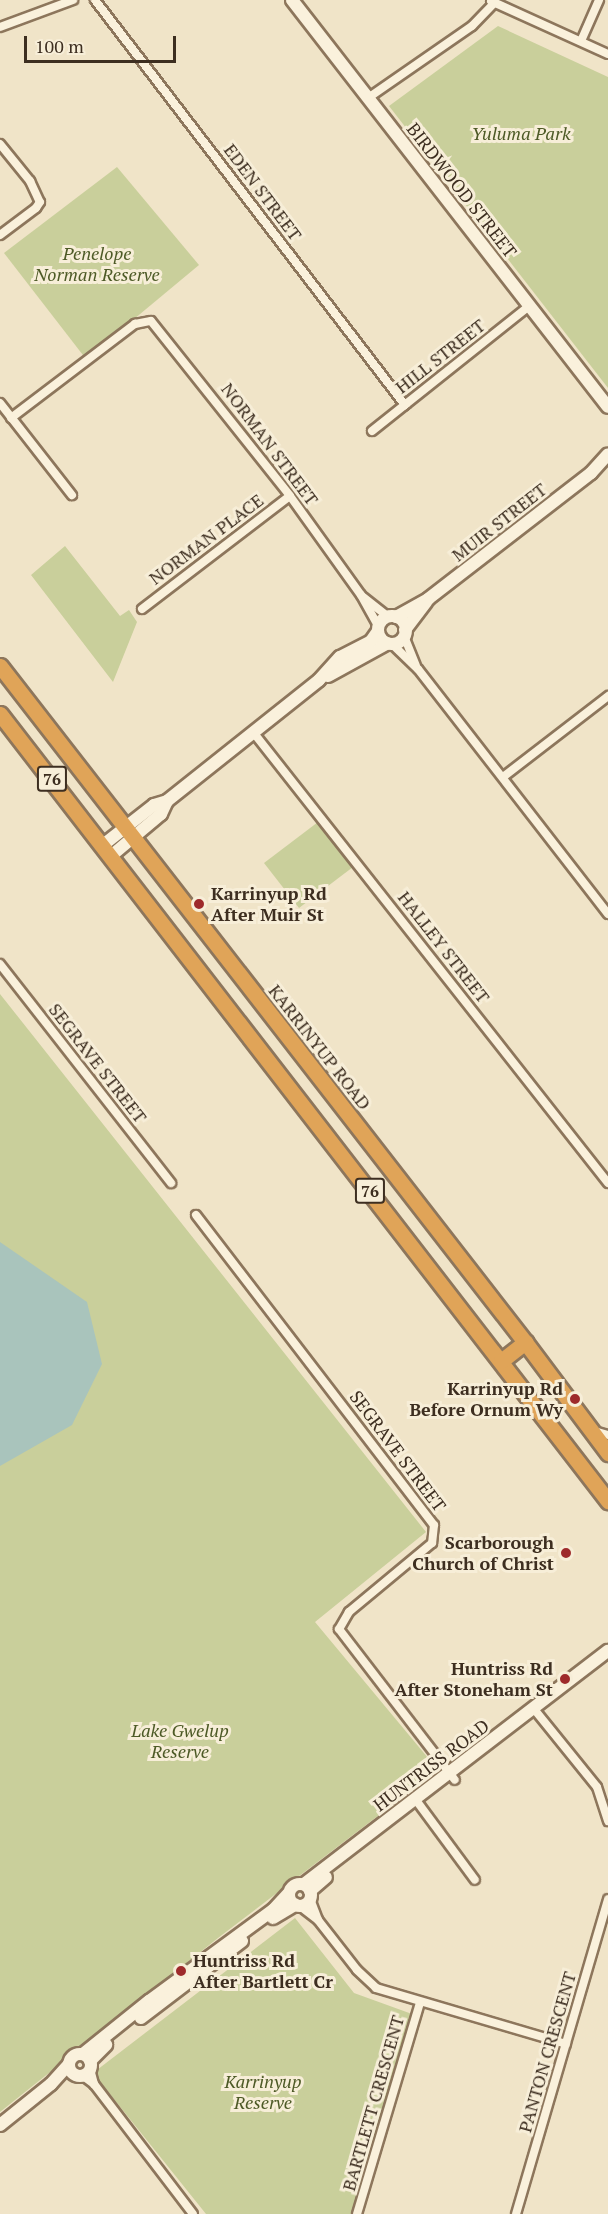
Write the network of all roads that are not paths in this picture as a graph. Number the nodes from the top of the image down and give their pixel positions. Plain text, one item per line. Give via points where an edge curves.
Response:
1 (73, 0) edge
2 (95, 0) edge
3 (292, 0) edge
4 (599, 0) edge
5 (492, 2) edge
6 (0, 27) edge
7 (581, 41) junction
8 (608, 54) edge
9 (368, 98) junction
10 (0, 144) edge
11 (0, 236) edge
12 (528, 307) junction
13 (0, 403) edge
14 (405, 405) junction
15 (605, 405) edge
16 (608, 414) edge
17 (11, 418) junction
18 (372, 431) dead end
19 (608, 454) edge
20 (608, 465) edge
21 (591, 473) junction
22 (72, 495) dead end
23 (290, 496) junction
24 (361, 595) junction
25 (428, 598) junction
26 (142, 609) dead end
27 (392, 617) junction
28 (378, 629) junction
29 (405, 633) junction
30 (390, 644) junction
31 (0, 666) edge
32 (418, 669) junction
33 (319, 680) junction
34 (608, 696) edge
35 (0, 714) edge
36 (253, 732) junction
37 (503, 777) junction
38 (129, 832) junction
39 (107, 850) junction
40 (608, 914) edge
41 (0, 964) edge
42 (171, 1183) dead end
43 (608, 1183) edge
44 (196, 1215) dead end
45 (525, 1342) junction
46 (501, 1360) junction
47 (591, 1430) junction
48 (608, 1435) edge
49 (608, 1453) edge
50 (608, 1501) edge
51 (608, 1651) edge
52 (608, 1661) edge
53 (537, 1712) junction
54 (453, 1776) junction
55 (418, 1804) junction
56 (608, 1821) edge
57 (475, 1880) dead end
58 (301, 1897) junction
59 (608, 1899) edge
60 (420, 2002) junction
61 (566, 2044) junction
62 (81, 2066) junction
63 (0, 2125) edge
64 (194, 2214) edge
65 (357, 2214) edge
66 (516, 2214) edge

1 - 6 street
2 - 14 street, EDEN STREET
3 - 9 street, BIRDWOOD STREET
4 - 7 street
5 - 7 street
5 - 9 street via 472,26
7 - 8 street
9 - 12 street, BIRDWOOD STREET
10 - 11 street via 30,181 40,202
12 - 14 street, HILL STREET
12 - 15 street, BIRDWOOD STREET
13 - 17 street
14 - 18 street, HILL STREET
15 - 16 street, BIRDWOOD STREET
17 - 22 street
17 - 23 street, NORMAN STREET via 135,324 146,320 156,323
19 - 21 street, MUIR STREET
20 - 21 street, MUIR STREET
21 - 25 street, MUIR STREET
23 - 24 street, NORMAN STREET
23 - 26 street, NORMAN PLACE
24 - 27 street, NORMAN STREET
24 - 28 street, NORMAN STREET
25 - 27 street, MUIR STREET
25 - 29 street, MUIR STREET
27 - 28 street
27 - 29 street via 404,623
28 - 30 street via 381,639
28 - 33 street via 371,641 340,657
29 - 30 street
29 - 32 street
30 - 32 street
30 - 33 street
31 - 38 highway, KARRINYUP ROAD / 76
32 - 37 street
33 - 36 street
34 - 37 street
35 - 39 highway, 76
36 - 38 street via 167,801 161,814
36 - 43 street, HALLEY STREET
37 - 40 street
38 - 39 street
38 - 45 highway, KARRINYUP ROAD / 76
39 - 46 highway, 76
41 - 42 street, SEGRAVE STREET
44 - 54 street, SEGRAVE STREET via 435,1525 432,1543 349,1612 339,1629
45 - 46 highway
45 - 47 highway, KARRINYUP ROAD / 76
46 - 50 highway, 76
47 - 48 street
47 - 49 highway, KARRINYUP ROAD / 76
51 - 53 street, HUNTRISS ROAD
52 - 53 street, HUNTRISS ROAD
53 - 54 street, HUNTRISS ROAD
53 - 56 street via 597,1787
54 - 55 street, HUNTRISS ROAD
55 - 57 street
55 - 58 street, HUNTRISS ROAD
58 - 60 street via 357,1970 376,1988
58 - 62 street, HUNTRISS ROAD via 273,1910 157,1995
59 - 61 street, PANTON CRESCENT
60 - 61 street
60 - 65 street, BARTLETT CRESCENT
61 - 66 street, PANTON CRESCENT
62 - 63 street, HUNTRISS ROAD via 51,2084
62 - 64 street

